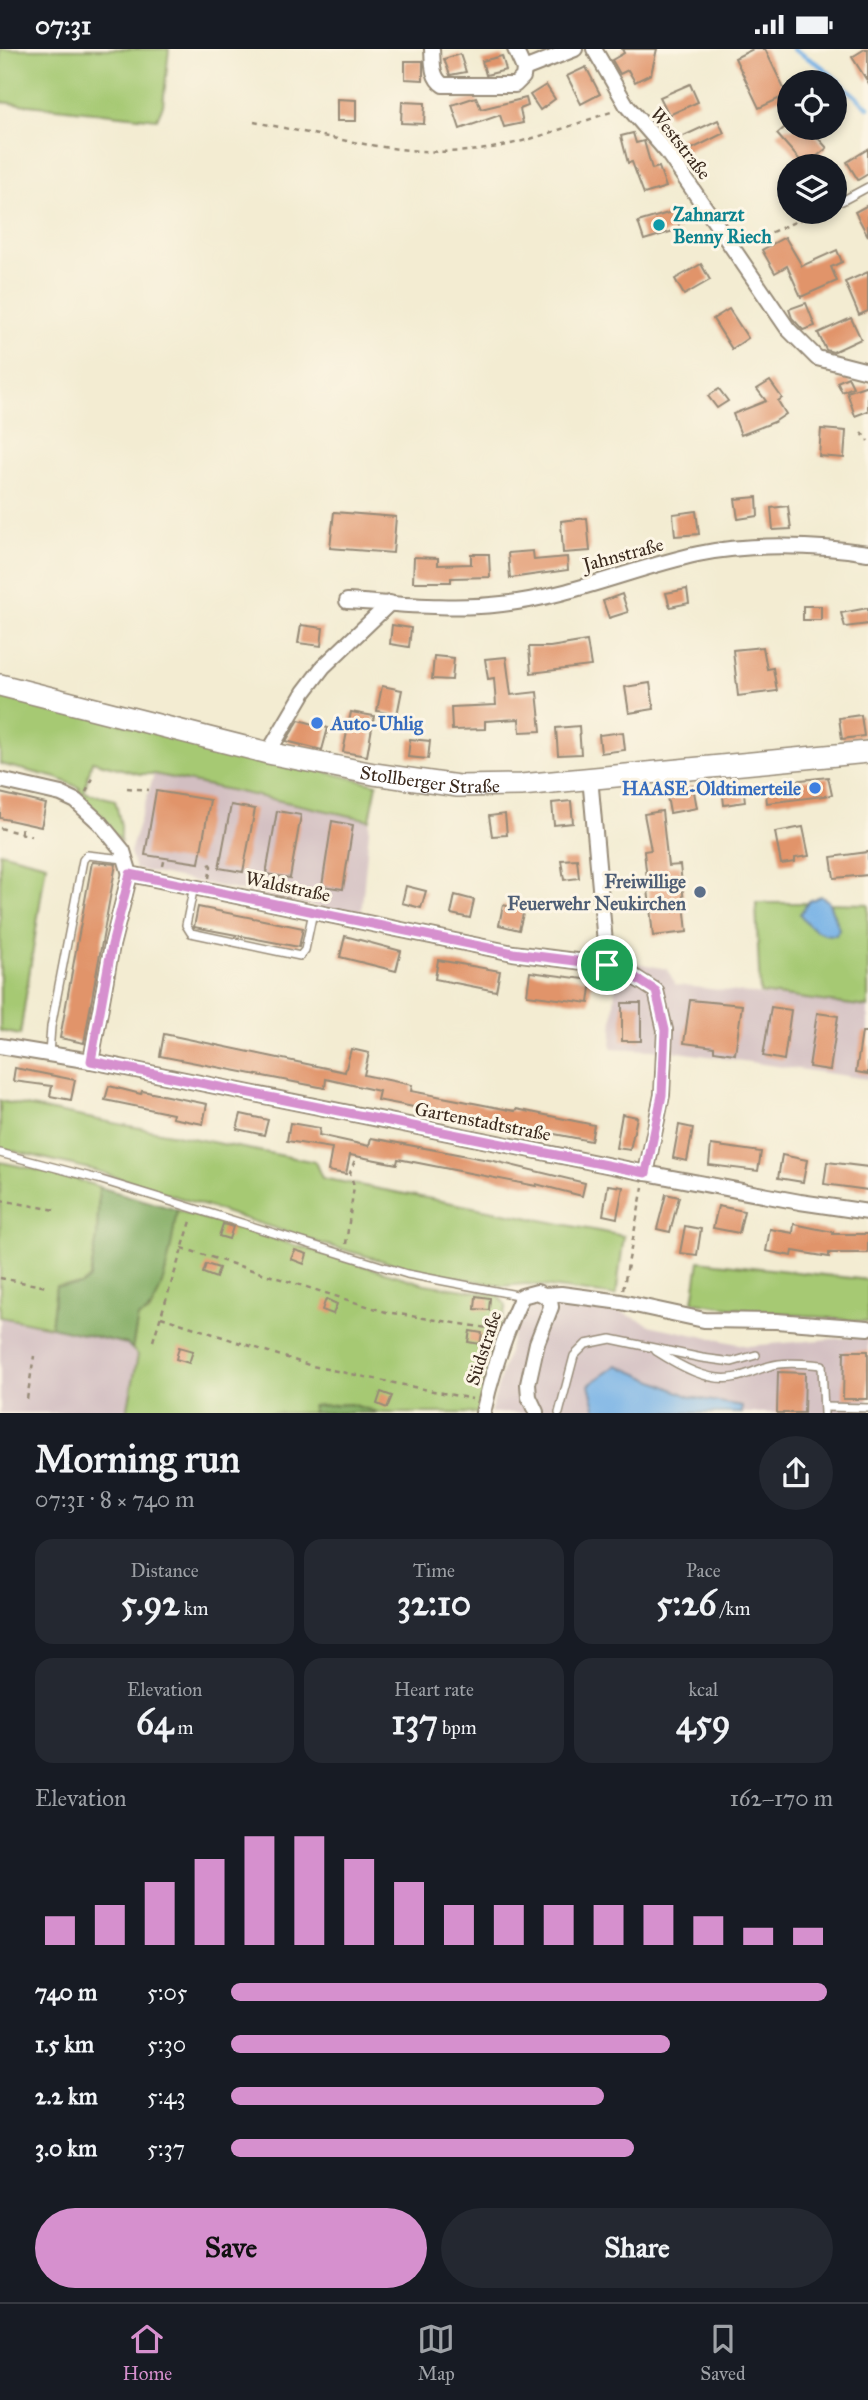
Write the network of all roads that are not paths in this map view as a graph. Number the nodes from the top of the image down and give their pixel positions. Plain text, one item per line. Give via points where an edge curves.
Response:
1 (432, 49) edge
2 (515, 49) edge
3 (575, 49) edge
4 (594, 49) edge
5 (524, 69) junction
6 (868, 187) edge
7 (847, 198) edge
8 (868, 371) edge
9 (868, 553) edge
10 (347, 601) dead end
11 (390, 603) junction
12 (0, 685) edge
13 (868, 752) edge
14 (268, 753) junction
15 (590, 777) junction
16 (0, 780) edge
17 (125, 859) junction
18 (130, 874) junction
19 (194, 886) junction
20 (313, 911) junction
21 (607, 965) junction
22 (0, 1046) edge
23 (50, 1054) junction
24 (91, 1061) junction
25 (0, 1153) edge
26 (646, 1173) junction
27 (868, 1212) edge
28 (544, 1295) junction
29 (522, 1296) junction
30 (868, 1328) edge
31 (651, 1349) junction
32 (755, 1355) dead end
33 (484, 1407) edge
34 (868, 1408) edge
35 (824, 1410) edge
36 (536, 1413) edge
37 (559, 1413) edge

1 - 5 street via 434,75 443,85 515,85 523,78
2 - 5 street
3 - 5 street
4 - 8 street, Weststraße via 627,106 667,152 788,330 817,358
6 - 7 lane
9 - 11 street, Jahnstraße via 736,548 501,604
10 - 11 street, Jahnstraße
11 - 14 street via 323,667
12 - 14 main road, Stollberger Straße
13 - 15 main road, Stollberger Straße
14 - 15 main road, Stollberger Straße via 458,786
15 - 21 street
16 - 17 street via 76,801 100,823
17 - 18 street
17 - 23 lane via 93,854 83,860 51,1027
18 - 19 street, Waldstraße
18 - 24 street
19 - 20 street, Waldstraße
19 - 20 lane via 186,925 191,933 300,956
20 - 21 street, Waldstraße via 513,953
21 - 26 street, Waldstraße via 656,991 665,1030 662,1095
22 - 23 street, Gartenstadtstraße
23 - 24 street, Gartenstadtstraße
24 - 26 street, Gartenstadtstraße
25 - 29 lane via 407,1274
26 - 27 street, Gartenstadtstraße
28 - 29 street
28 - 30 street via 621,1303 704,1320
28 - 36 street via 551,1307 528,1384
29 - 33 street, Südstraße via 506,1331
31 - 32 lane via 732,1362
31 - 35 lane via 697,1373 720,1378 779,1364 822,1365
31 - 37 lane via 611,1339 586,1344 574,1356
34 - 35 lane

